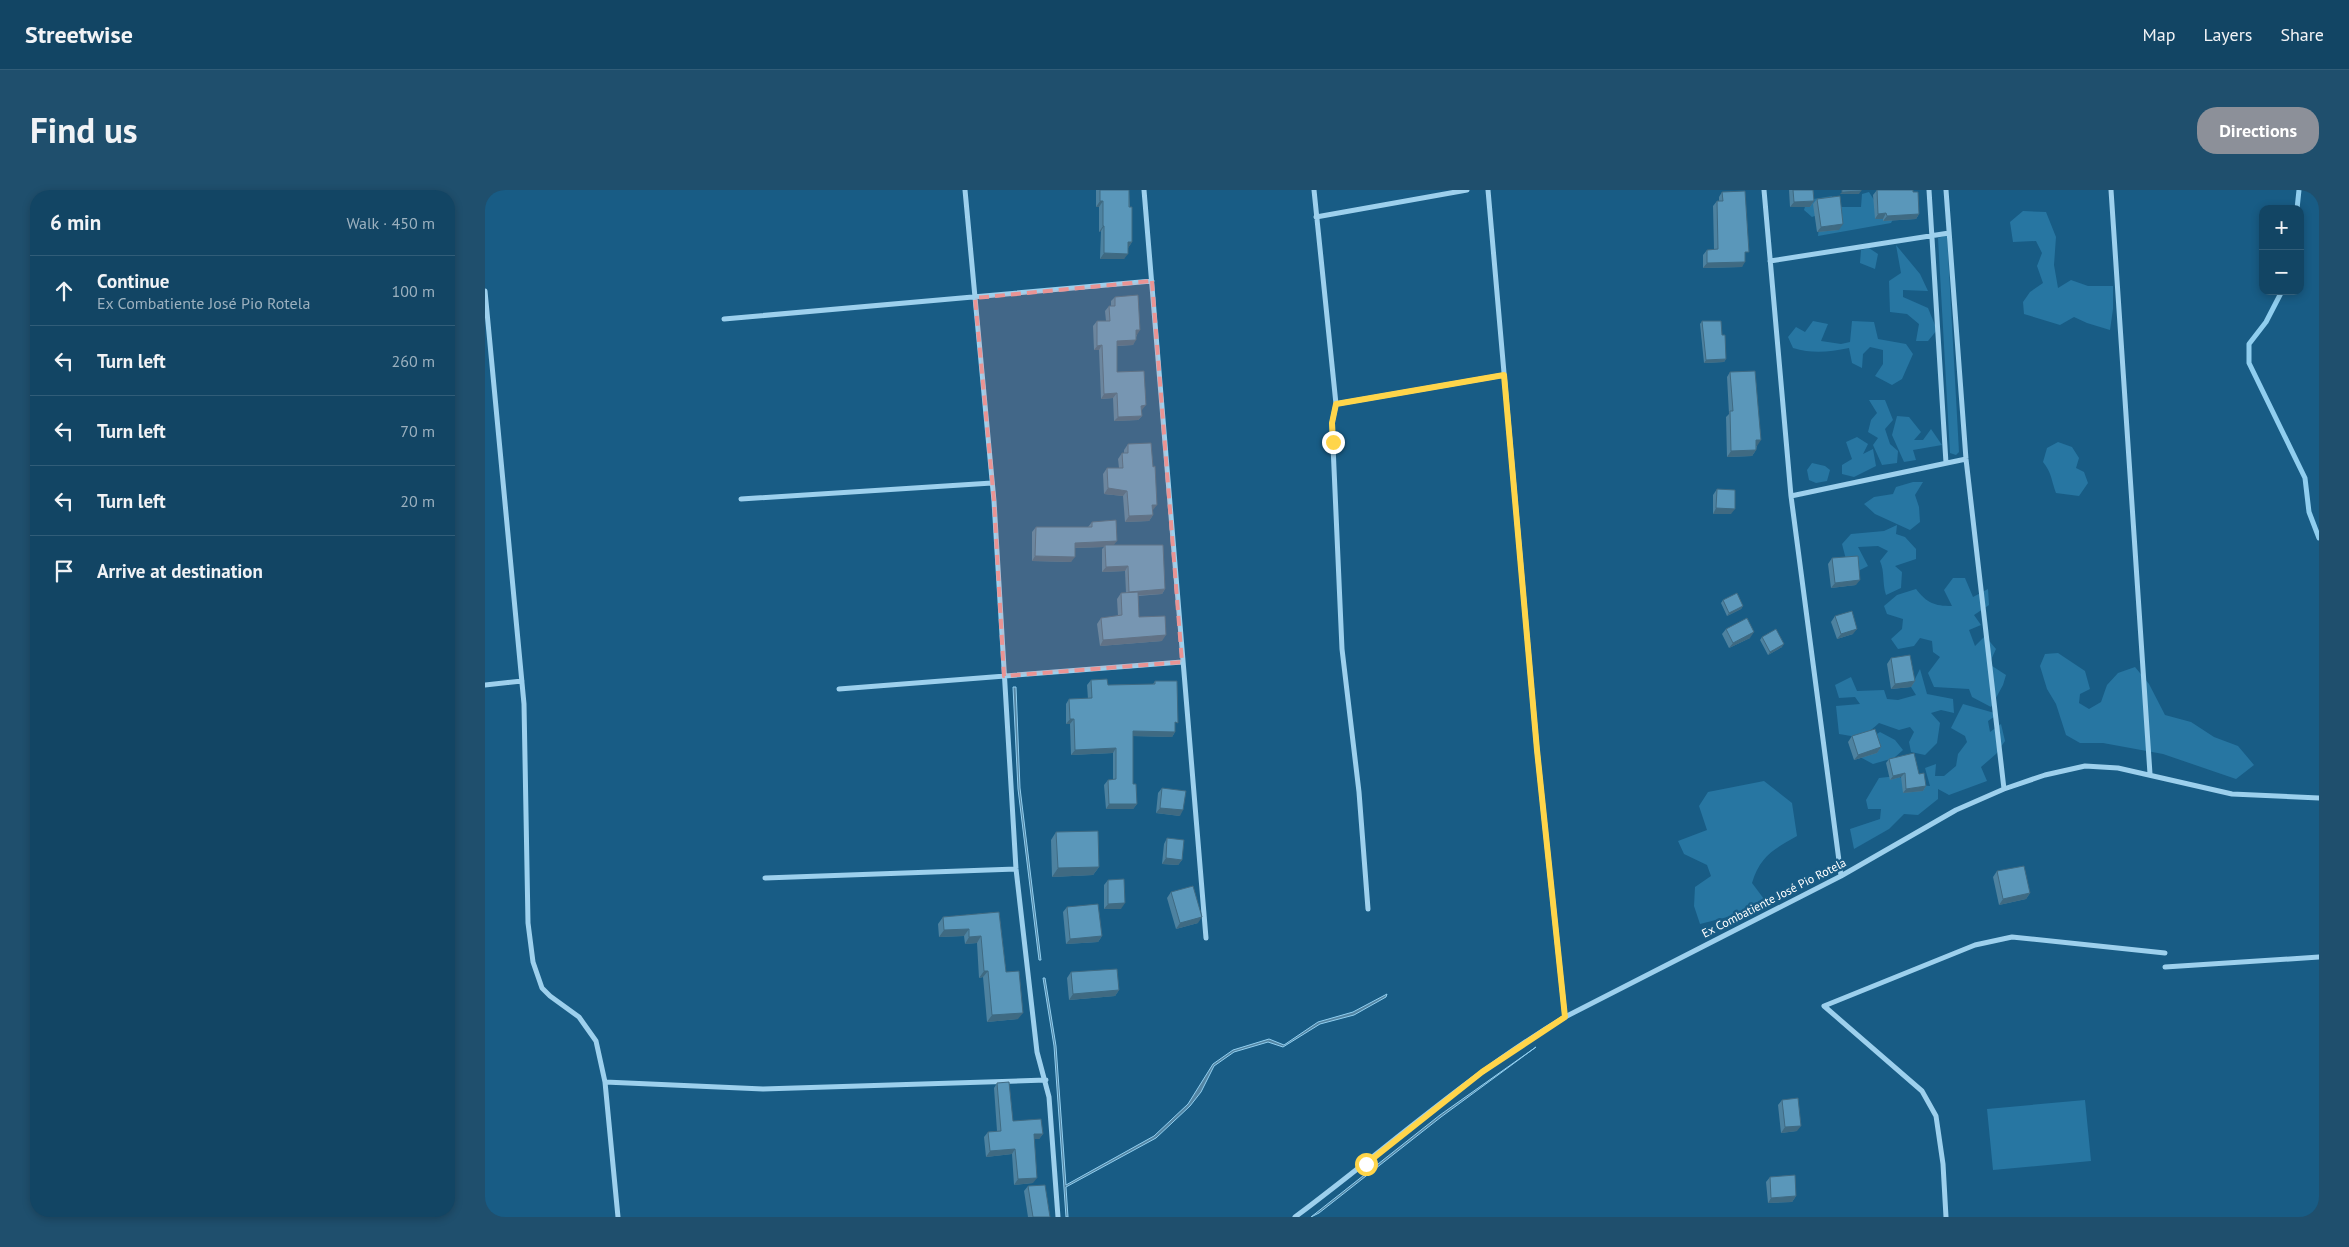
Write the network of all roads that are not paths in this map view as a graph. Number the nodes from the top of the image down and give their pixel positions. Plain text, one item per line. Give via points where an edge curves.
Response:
1 (965, 190) edge
2 (1144, 190) edge
3 (1313, 190) edge
4 (1467, 190) edge
5 (1488, 190) edge
6 (1764, 190) edge
7 (1929, 190) edge
8 (1946, 190) edge
9 (2111, 190) edge
10 (1316, 217) junction
11 (1949, 233) junction
12 (1933, 235) junction
13 (1770, 261) junction
14 (1152, 281) junction
15 (485, 291) edge
16 (975, 298) junction
17 (724, 319) dead end
18 (1504, 375) junction
19 (1336, 404) junction
20 (1966, 459) junction
21 (1946, 463) junction
22 (992, 483) junction
23 (1791, 496) junction
24 (741, 499) dead end
25 (1182, 662) junction
26 (1003, 676) junction
27 (522, 681) junction
28 (485, 685) edge
29 (839, 689) dead end
30 (2151, 774) junction
31 (2004, 789) junction
32 (2319, 798) edge
33 (1017, 869) junction
34 (1841, 876) junction
35 (765, 878) dead end
36 (1368, 908) dead end
37 (1206, 938) dead end
38 (2165, 953) dead end
39 (2319, 957) edge
40 (2165, 968) dead end
41 (1565, 1017) junction
42 (1045, 1080) junction
43 (605, 1082) junction
44 (618, 1217) edge
45 (1058, 1217) edge
46 (1295, 1217) edge
47 (1946, 1217) edge

1 - 16 street
2 - 14 street
3 - 10 street
4 - 10 street
5 - 18 street
6 - 13 street
7 - 12 street
8 - 11 street
9 - 30 street
10 - 19 street
11 - 12 street
11 - 20 street
12 - 13 street
12 - 21 street
13 - 23 street
14 - 16 street
14 - 25 street
15 - 27 street
16 - 17 street
16 - 22 street
18 - 19 street
18 - 41 street via 1537,750
19 - 36 street via 1332,423 1342,649 1359,792
20 - 21 street
20 - 31 street
21 - 23 street
22 - 24 street
22 - 26 street
23 - 34 street
25 - 26 street
25 - 37 street
26 - 29 street
26 - 33 street
27 - 28 street
27 - 43 street via 528,923 533,962 542,988 589,1029 596,1042
30 - 31 street, Ex Combatiente José Pio Rotela via 2085,766
30 - 32 street, Ex Combatiente José Pio Rotela via 2232,794
31 - 34 street, Ex Combatiente José Pio Rotela via 1956,810
33 - 35 street
33 - 42 street via 1037,1052
34 - 41 street, Ex Combatiente José Pio Rotela
38 - 47 street via 2012,937 1975,945 1824,1006 1922,1091 1936,1116
39 - 40 street
41 - 46 street, Ex Combatiente José Pio Rotela via 1482,1072
42 - 43 street via 763,1089
42 - 45 street
43 - 44 street

